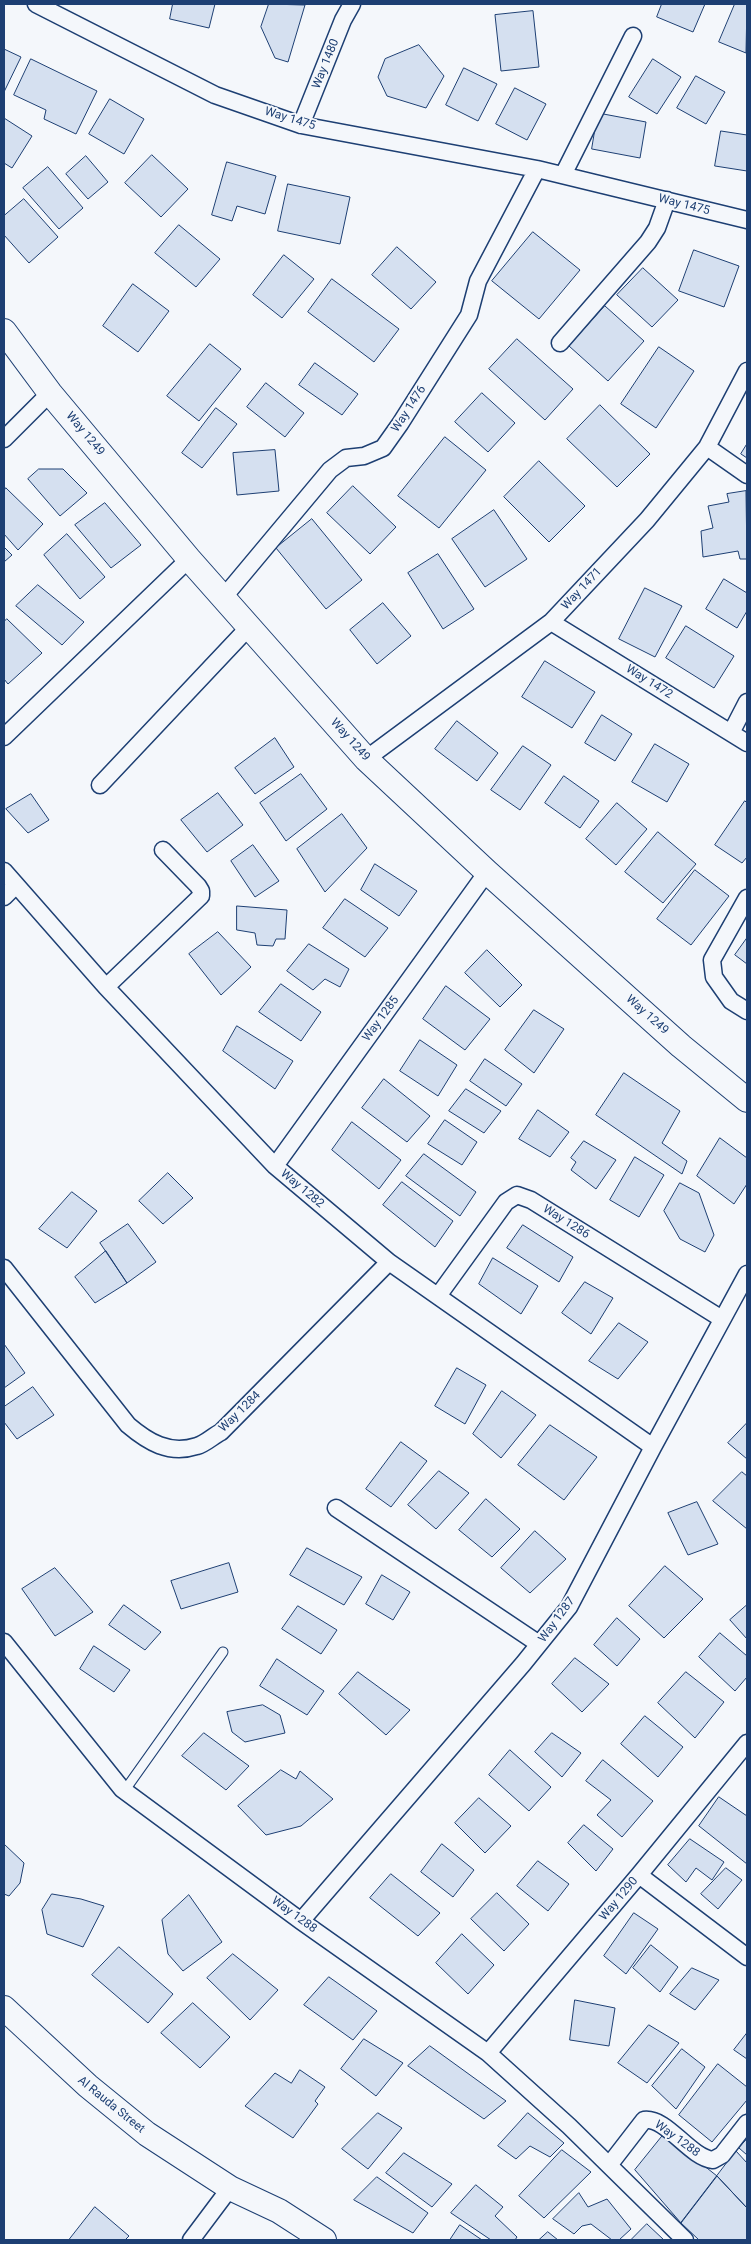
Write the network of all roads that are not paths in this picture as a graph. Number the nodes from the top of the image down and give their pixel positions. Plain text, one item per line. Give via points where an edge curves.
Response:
1 (36, 4) edge
2 (352, 4) edge
3 (633, 36) dead end
4 (301, 125) junction
5 (538, 169) junction
6 (563, 175) junction
7 (666, 200) junction
8 (747, 220) edge
9 (4, 331) edge
10 (560, 343) dead end
11 (747, 371) edge
12 (50, 394) junction
13 (4, 439) edge
14 (707, 447) junction
15 (747, 475) edge
16 (189, 559) junction
17 (224, 598) junction
18 (551, 622) junction
19 (249, 627) junction
20 (747, 702) edge
21 (731, 733) junction
22 (4, 737) edge
23 (747, 742) edge
24 (366, 759) junction
25 (100, 785) dead end
26 (163, 850) dead end
27 (4, 872) edge
28 (487, 872) junction
29 (16, 885) junction
30 (4, 897) edge
31 (747, 898) edge
32 (106, 987) junction
33 (747, 1010) edge
34 (747, 1100) edge
35 (275, 1166) junction
36 (389, 1262) junction
37 (4, 1268) edge
38 (747, 1274) edge
39 (438, 1296) junction
40 (722, 1319) junction
41 (653, 1446) junction
42 (336, 1508) dead end
43 (4, 1642) edge
44 (539, 1644) junction
45 (223, 1652) dead end
46 (747, 1742) edge
47 (125, 1790) junction
48 (639, 1875) junction
49 (301, 1921) junction
50 (747, 1957) edge
51 (4, 2008) edge
52 (488, 2053) junction
53 (747, 2123) edge
54 (610, 2164) junction
55 (230, 2188) junction
56 (191, 2240) edge
57 (296, 2240) edge
58 (324, 2240) edge
59 (685, 2240) edge

1 - 4 street, Way 1475 via 215,95
2 - 4 street, Way 1480
3 - 6 street
4 - 5 street, Way 1475
5 - 6 street, Way 1475
5 - 17 street, Way 1476 via 478,281 469,315 383,448 364,456 346,458 330,470
6 - 7 street, Way 1475
7 - 8 street, Way 1475
7 - 10 street via 657,228 648,242
9 - 12 street, Way 1249
11 - 14 street, Way 1471
12 - 13 street
12 - 16 street, Way 1249
14 - 15 street
14 - 18 street, Way 1471 via 647,520
16 - 17 street, Way 1249
16 - 22 street
17 - 19 street, Way 1249
18 - 21 street, Way 1472
18 - 24 street, Way 1471
19 - 24 street, Way 1249
19 - 25 street
20 - 21 street
21 - 23 street, Way 1472
24 - 28 street, Way 1249
26 - 32 street via 198,886 201,896
27 - 29 street, Way 1282
28 - 34 street, Way 1249 via 680,1046
28 - 35 street, Way 1285
29 - 30 street
29 - 32 street, Way 1282
31 - 33 street via 712,960 714,977 731,1001
32 - 35 street, Way 1282
35 - 36 street, Way 1282
36 - 37 street, Way 1284 via 221,1432 197,1446 170,1449 146,1440 128,1425
36 - 39 street, Way 1282
38 - 40 street, Way 1287
39 - 40 street, Way 1286 via 506,1202 517,1195
39 - 41 street, Way 1282
40 - 41 street, Way 1287
41 - 44 street, Way 1287 via 569,1607
42 - 44 street
43 - 47 street, Way 1288
44 - 49 street, Way 1287
45 - 47 lane
46 - 48 street, Way 1290
47 - 49 street, Way 1288
48 - 50 street
48 - 52 street, Way 1290
49 - 52 street, Way 1288
51 - 55 street, Al Rauda Street via 88,2086 146,2134
52 - 54 street, Way 1288
53 - 54 street, Way 1288 via 722,2155 713,2160 702,2157 656,2122 644,2120
54 - 59 street, Way 1288
55 - 56 street
55 - 57 street, Al Rauda Street via 255,2213
55 - 58 street, Al Rauda Street via 279,2211

